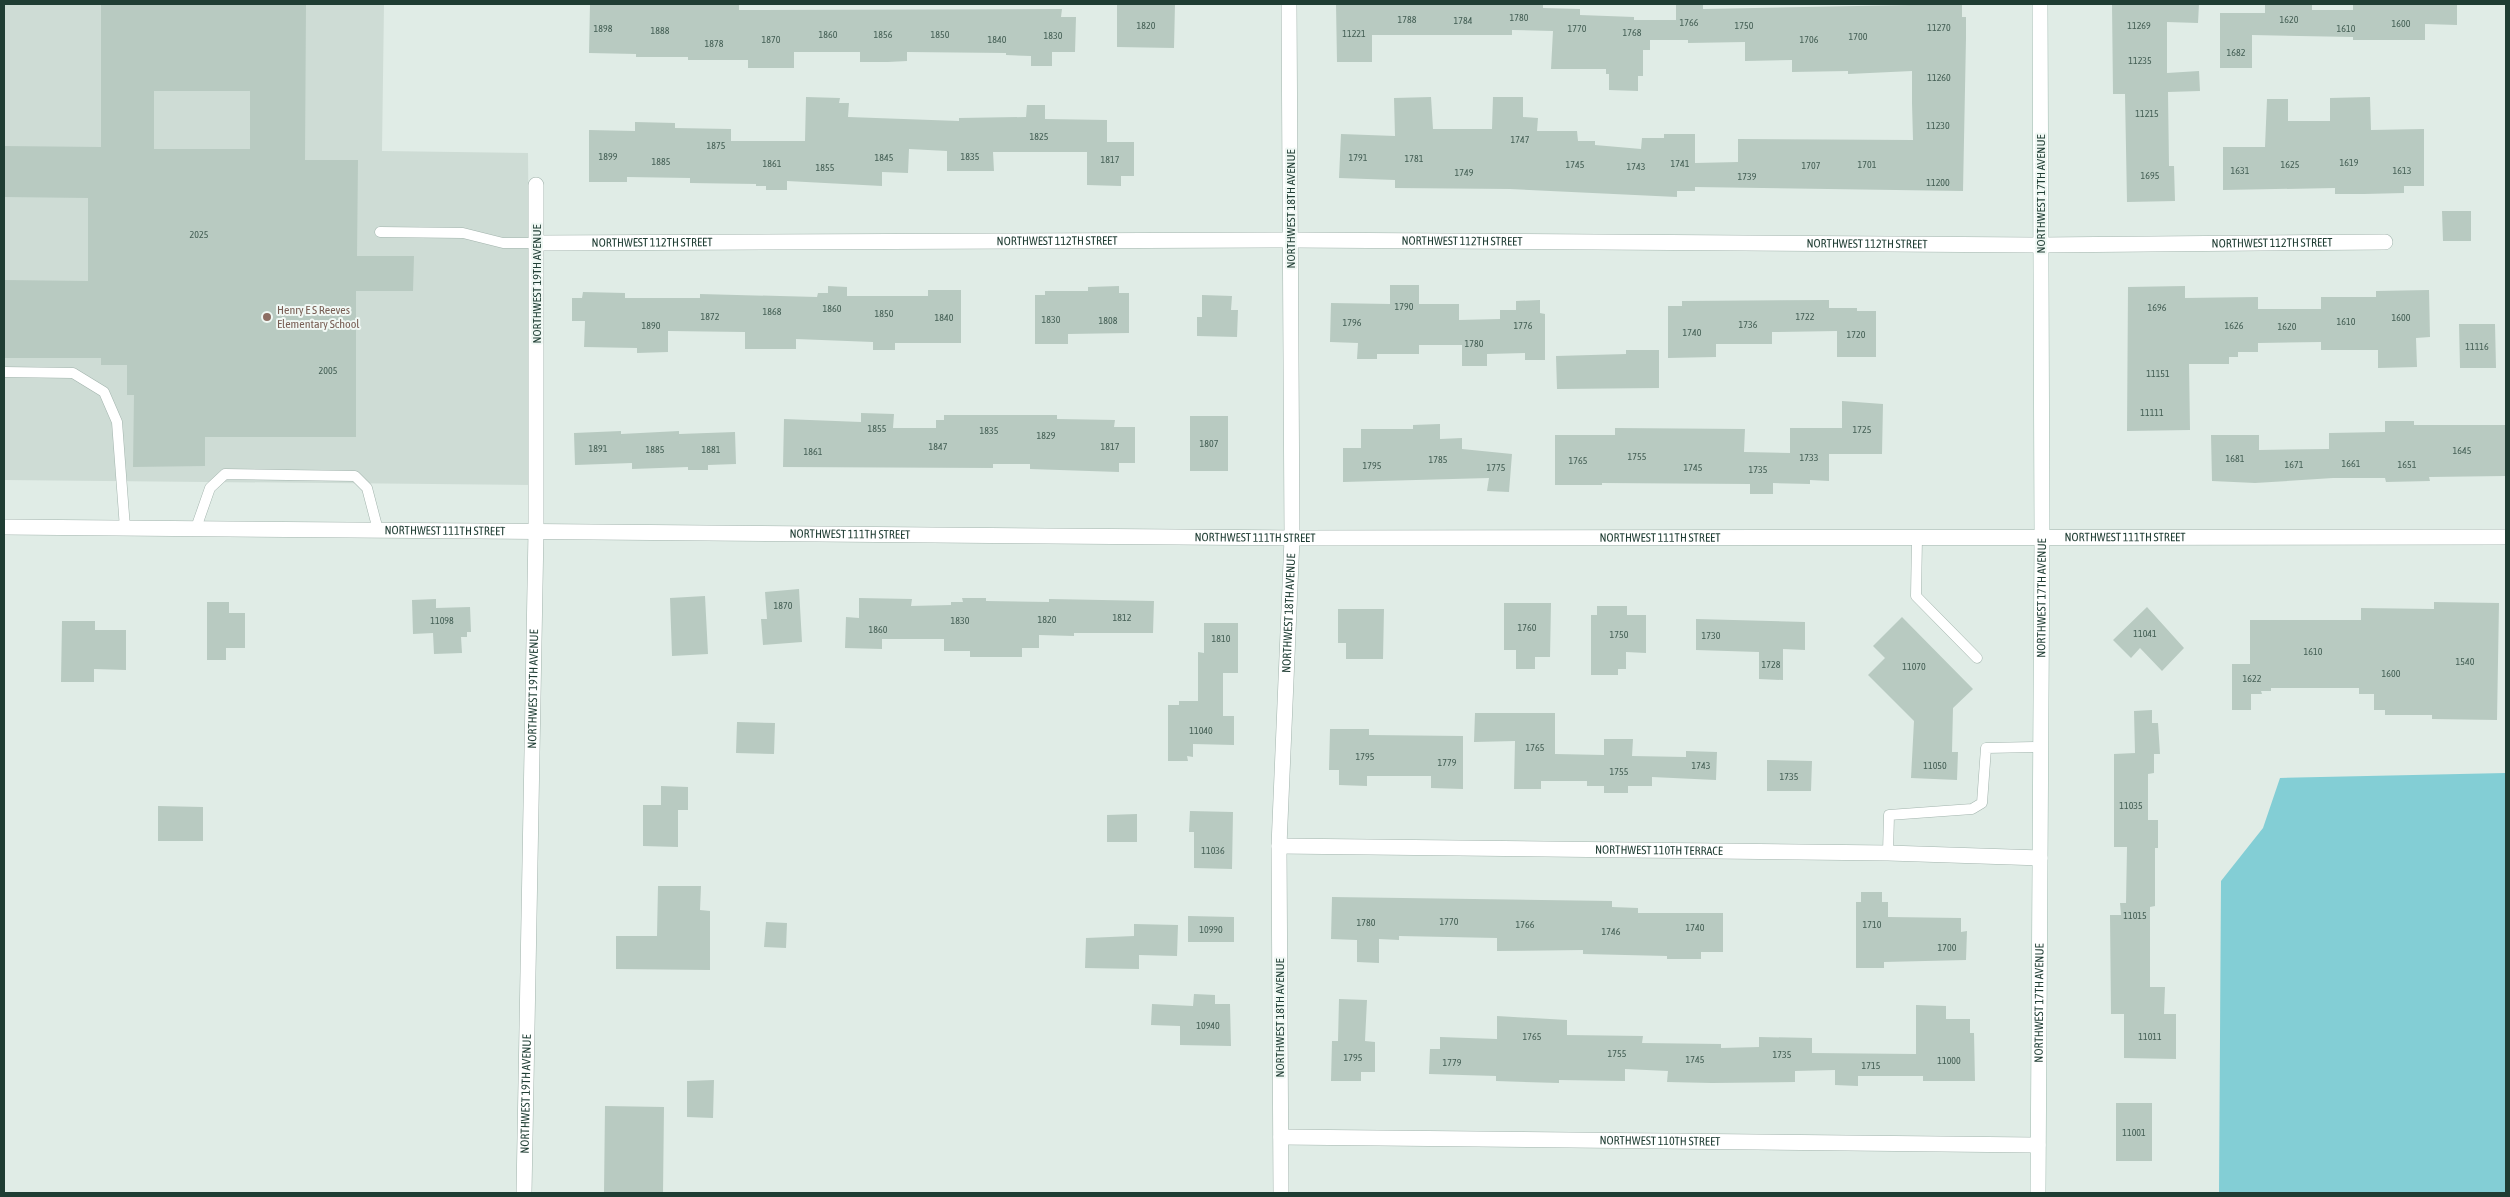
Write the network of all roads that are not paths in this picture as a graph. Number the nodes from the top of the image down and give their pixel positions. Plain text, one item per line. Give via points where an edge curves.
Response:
1 (1289, 4) edge
2 (2040, 4) edge
3 (536, 185) dead end
4 (380, 232) dead end
5 (1291, 240) junction
6 (2385, 242) dead end
7 (538, 243) junction
8 (2041, 245) junction
9 (4, 372) edge
10 (4, 527) edge
11 (125, 528) junction
12 (196, 528) junction
13 (378, 530) junction
14 (536, 531) junction
15 (2506, 537) edge
16 (1292, 538) junction
17 (1917, 538) junction
18 (2042, 538) junction
19 (1977, 658) dead end
20 (2040, 747) junction
21 (1279, 846) junction
22 (1888, 853) junction
23 (2040, 858) junction
24 (1281, 1136) junction
25 (2038, 1144) junction
26 (524, 1193) edge
27 (1281, 1193) edge
28 (2038, 1193) edge

1 - 5 street, NORTHWEST 18TH AVENUE
2 - 8 street, NORTHWEST 17TH AVENUE
3 - 7 street, NORTHWEST 19TH AVENUE
4 - 7 lane via 463,233 503,243
5 - 7 street, NORTHWEST 112TH STREET
5 - 8 street, NORTHWEST 112TH STREET
5 - 16 street, NORTHWEST 18TH AVENUE
6 - 8 street, NORTHWEST 112TH STREET
7 - 14 street, NORTHWEST 19TH AVENUE
8 - 18 street, NORTHWEST 17TH AVENUE
9 - 11 lane via 73,373 104,392 117,422
10 - 11 street, NORTHWEST 111TH STREET
11 - 12 street, NORTHWEST 111TH STREET
12 - 13 street, NORTHWEST 111TH STREET
12 - 13 lane via 210,488 225,474 251,474 356,476 367,488
13 - 14 street, NORTHWEST 111TH STREET
14 - 16 street, NORTHWEST 111TH STREET
14 - 26 street, NORTHWEST 19TH AVENUE
15 - 18 street, NORTHWEST 111TH STREET
16 - 17 street, NORTHWEST 111TH STREET
16 - 21 street, NORTHWEST 18TH AVENUE
17 - 18 street, NORTHWEST 111TH STREET
17 - 19 lane via 1916,596
18 - 20 street, NORTHWEST 17TH AVENUE
20 - 22 lane via 1986,748 1982,803 1972,809 1889,815
20 - 23 street, NORTHWEST 17TH AVENUE
21 - 22 street, NORTHWEST 110TH TERRACE
21 - 24 street, NORTHWEST 18TH AVENUE
22 - 23 street, NORTHWEST 110TH TERRACE
23 - 25 street, NORTHWEST 17TH AVENUE
24 - 25 street, NORTHWEST 110TH STREET
24 - 27 street, NORTHWEST 18TH AVENUE
25 - 28 street, NORTHWEST 17TH AVENUE

